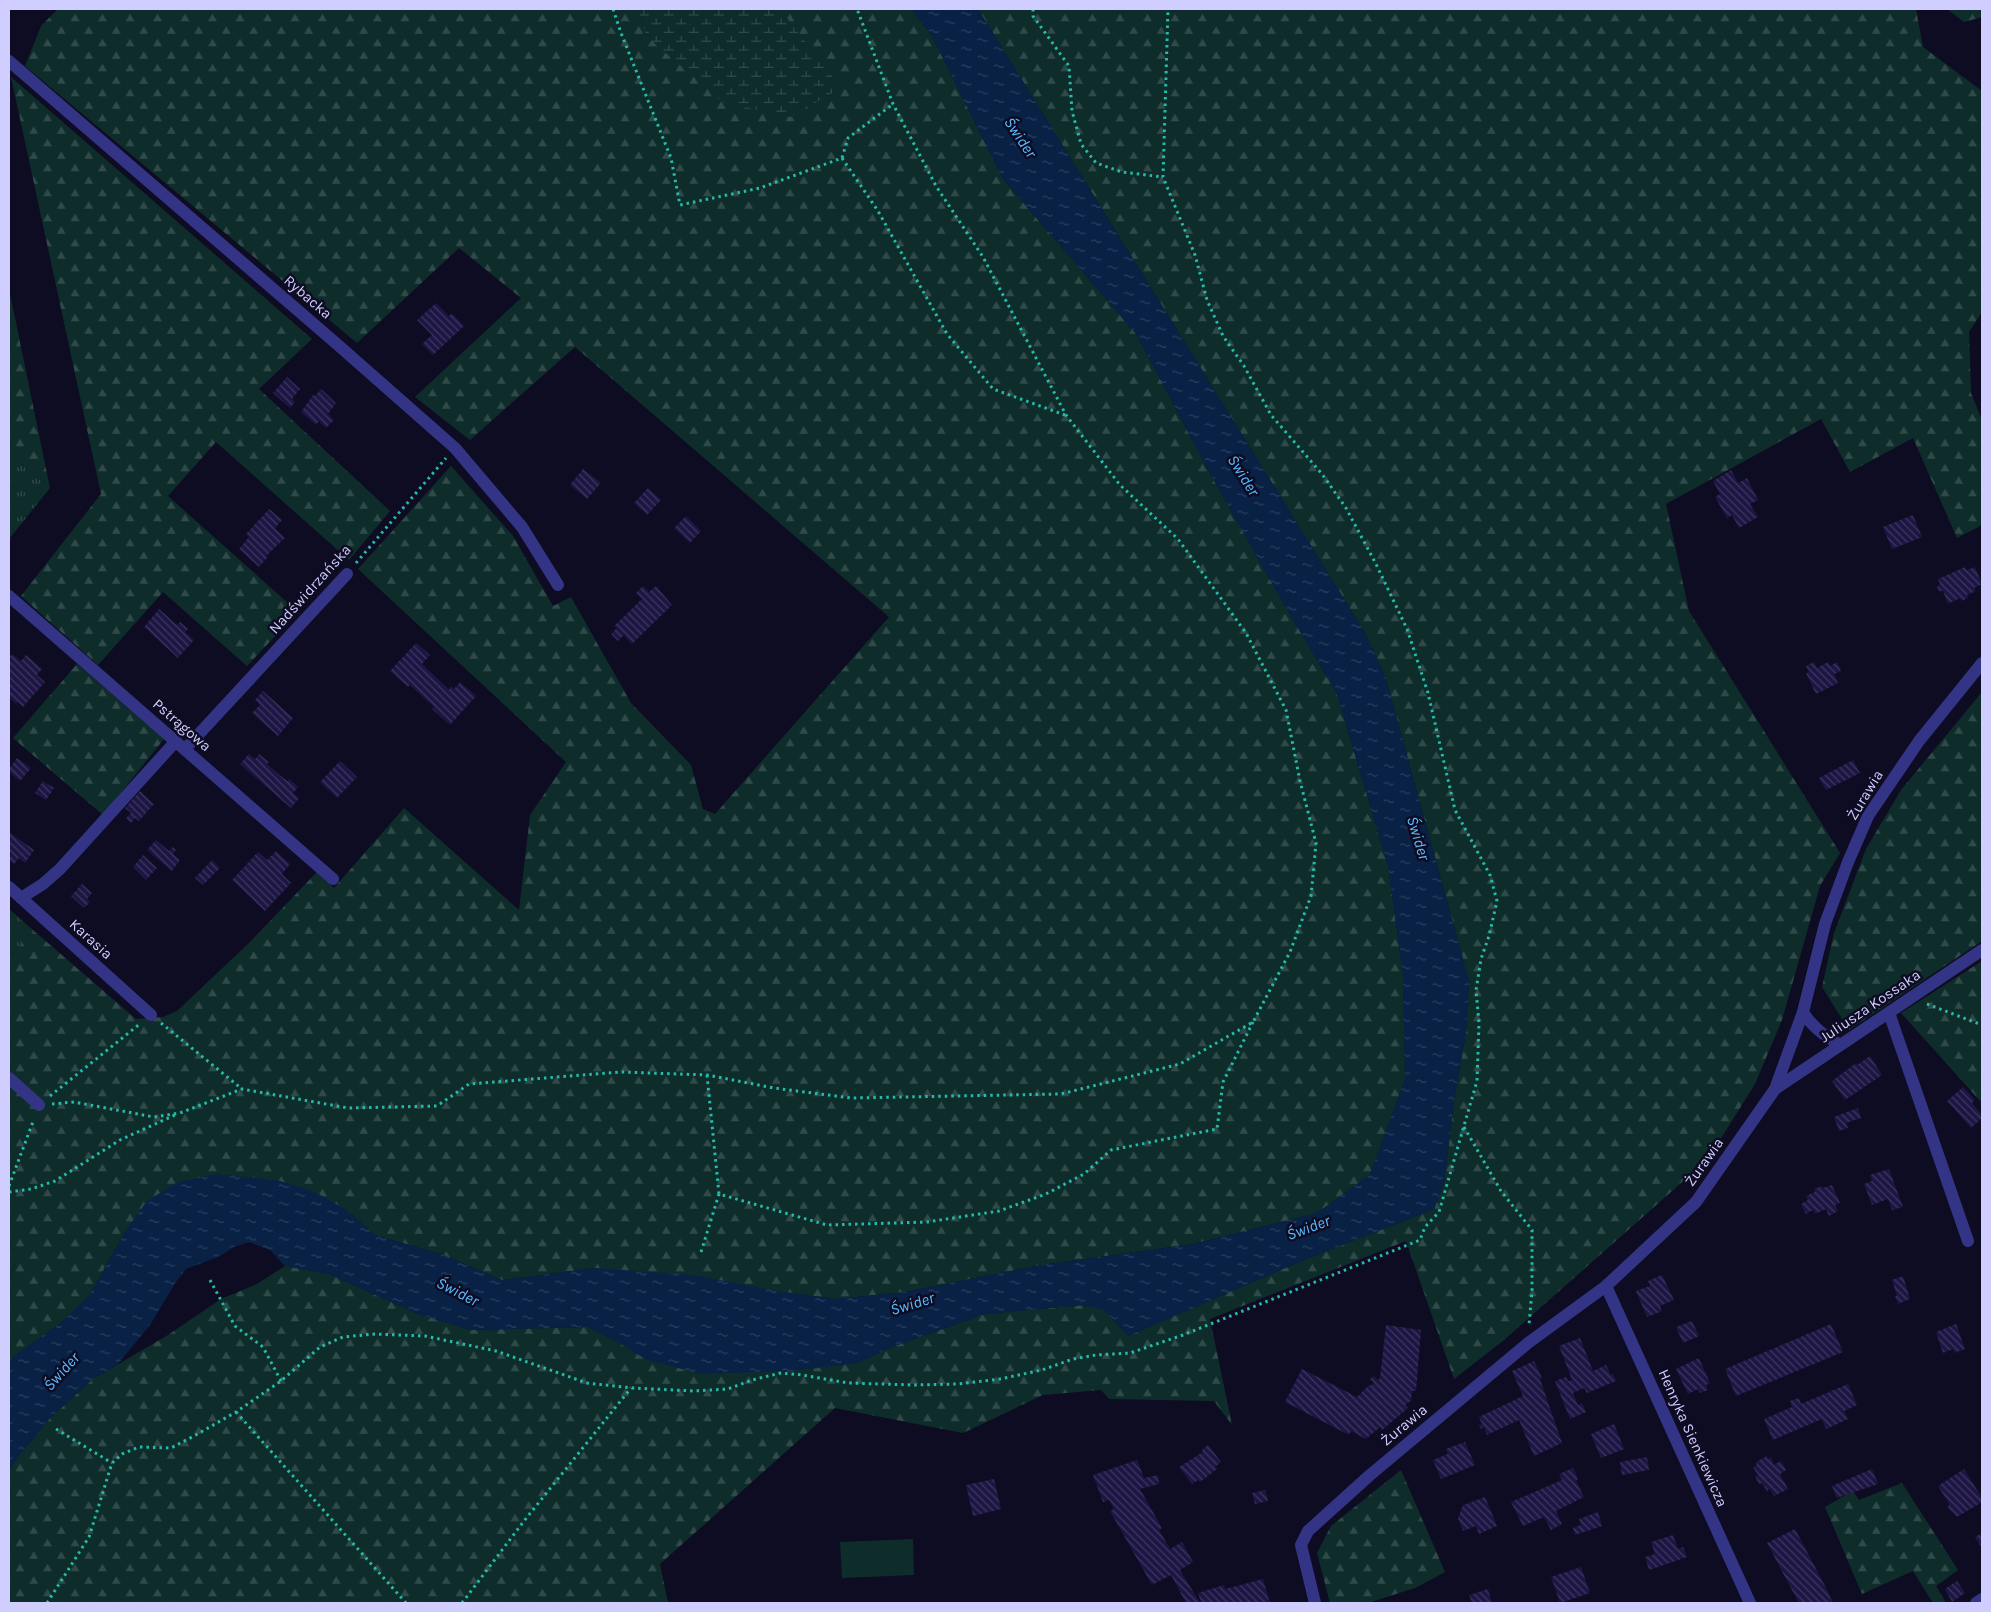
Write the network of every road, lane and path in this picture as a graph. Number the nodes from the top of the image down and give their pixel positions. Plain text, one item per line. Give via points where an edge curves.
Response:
1 (613, 9) edge
2 (857, 9) edge
3 (1033, 9) edge
4 (1168, 9) edge
5 (9, 61) edge
6 (893, 104) junction
7 (842, 158) junction
8 (1163, 177) junction
9 (1066, 415) junction
10 (455, 448) junction
11 (347, 574) joint
12 (558, 585) dead end
13 (9, 596) edge
14 (1982, 663) edge
15 (180, 745) junction
16 (333, 879) dead end
17 (9, 887) edge
18 (21, 898) junction
19 (1982, 950) edge
20 (1908, 999) junction
21 (1803, 1012) junction
22 (1889, 1013) junction
23 (151, 1014) junction
24 (1252, 1022) junction
25 (1982, 1025) edge
26 (1840, 1045) junction
27 (707, 1075) junction
28 (9, 1078) edge
29 (242, 1089) junction
30 (1775, 1089) junction
31 (39, 1105) junction
32 (180, 1113) junction
33 (1464, 1127) junction
34 (9, 1186) edge
35 (9, 1192) edge
36 (719, 1194) junction
37 (1968, 1241) dead end
38 (701, 1252) dead end
39 (210, 1280) dead end
40 (1606, 1286) junction
41 (1528, 1343) junction
42 (281, 1381) junction
43 (632, 1388) junction
44 (236, 1412) junction
45 (56, 1429) dead end
46 (112, 1463) junction
47 (1982, 1599) edge
48 (47, 1603) edge
49 (406, 1603) edge
50 (462, 1603) edge
51 (1315, 1603) edge
52 (1750, 1603) edge
53 (1976, 1603) edge

1 - 7 path via 671,158 680,205 760,188
2 - 6 path
3 - 8 path via 1034,16 1069,66 1072,111 1081,144 1096,164 1122,172
4 - 8 path
5 - 10 street, Rybacka
6 - 7 path via 848,138
6 - 9 path via 936,186 983,257
7 - 9 path via 878,211 947,334 993,389
8 - 33 path via 1223,336 1271,414 1346,508 1403,621 1428,693 1455,810 1490,875 1497,901 1476,990 1479,1023 1477,1081
9 - 24 path via 1120,485 1178,539 1246,633 1286,710 1316,843 1311,896 1290,952
10 - 11 path, Nadświdrzańska
10 - 12 street, Rybacka via 522,527
11 - 15 street, Nadświdrzańska
13 - 15 street, Pstrągowa
14 - 21 street, Żurawia via 1919,741 1868,816 1825,924
15 - 16 street, Pstrągowa
15 - 18 street, Nadświdrzańska via 60,868
17 - 18 street, Karasia
18 - 23 street, Karasia
19 - 20 street, Juliusza Kossaka
20 - 22 street, Juliusza Kossaka
20 - 25 path via 1930,1004
21 - 26 street via 1823,1035
21 - 30 street, Żurawia
22 - 26 street, Juliusza Kossaka
22 - 37 street
23 - 29 path
23 - 31 path
24 - 27 path via 1180,1064 1061,1094 851,1098
24 - 36 path via 1223,1082 1217,1130 1111,1150 1084,1174 1046,1194 999,1212 927,1222 827,1226
26 - 30 street, Juliusza Kossaka
27 - 29 path via 621,1072 468,1084 437,1106 348,1108
27 - 36 path
28 - 31 street
29 - 32 path
30 - 40 street, Żurawia via 1696,1202
31 - 32 path via 74,1102 154,1117
31 - 34 path
32 - 35 path via 120,1140 55,1181
33 - 41 path via 1501,1191 1532,1230
33 - 43 path via 1439,1212 1425,1228 1420,1240 1183,1335 1130,1352 1089,1356 1000,1379 957,1384 848,1383 782,1373 728,1389
36 - 38 path
39 - 42 path via 235,1326 263,1347
40 - 41 street, Żurawia
40 - 52 street, Henryka Sienkiewicza
41 - 51 street, Żurawia via 1324,1514 1308,1531 1300,1544
42 - 43 path via 320,1347 342,1336 375,1334 425,1336 496,1350 586,1383
42 - 44 path
43 - 50 path
44 - 46 path via 171,1448 139,1447 122,1454
44 - 49 path
45 - 46 path
46 - 48 path via 89,1537
47 - 53 street

